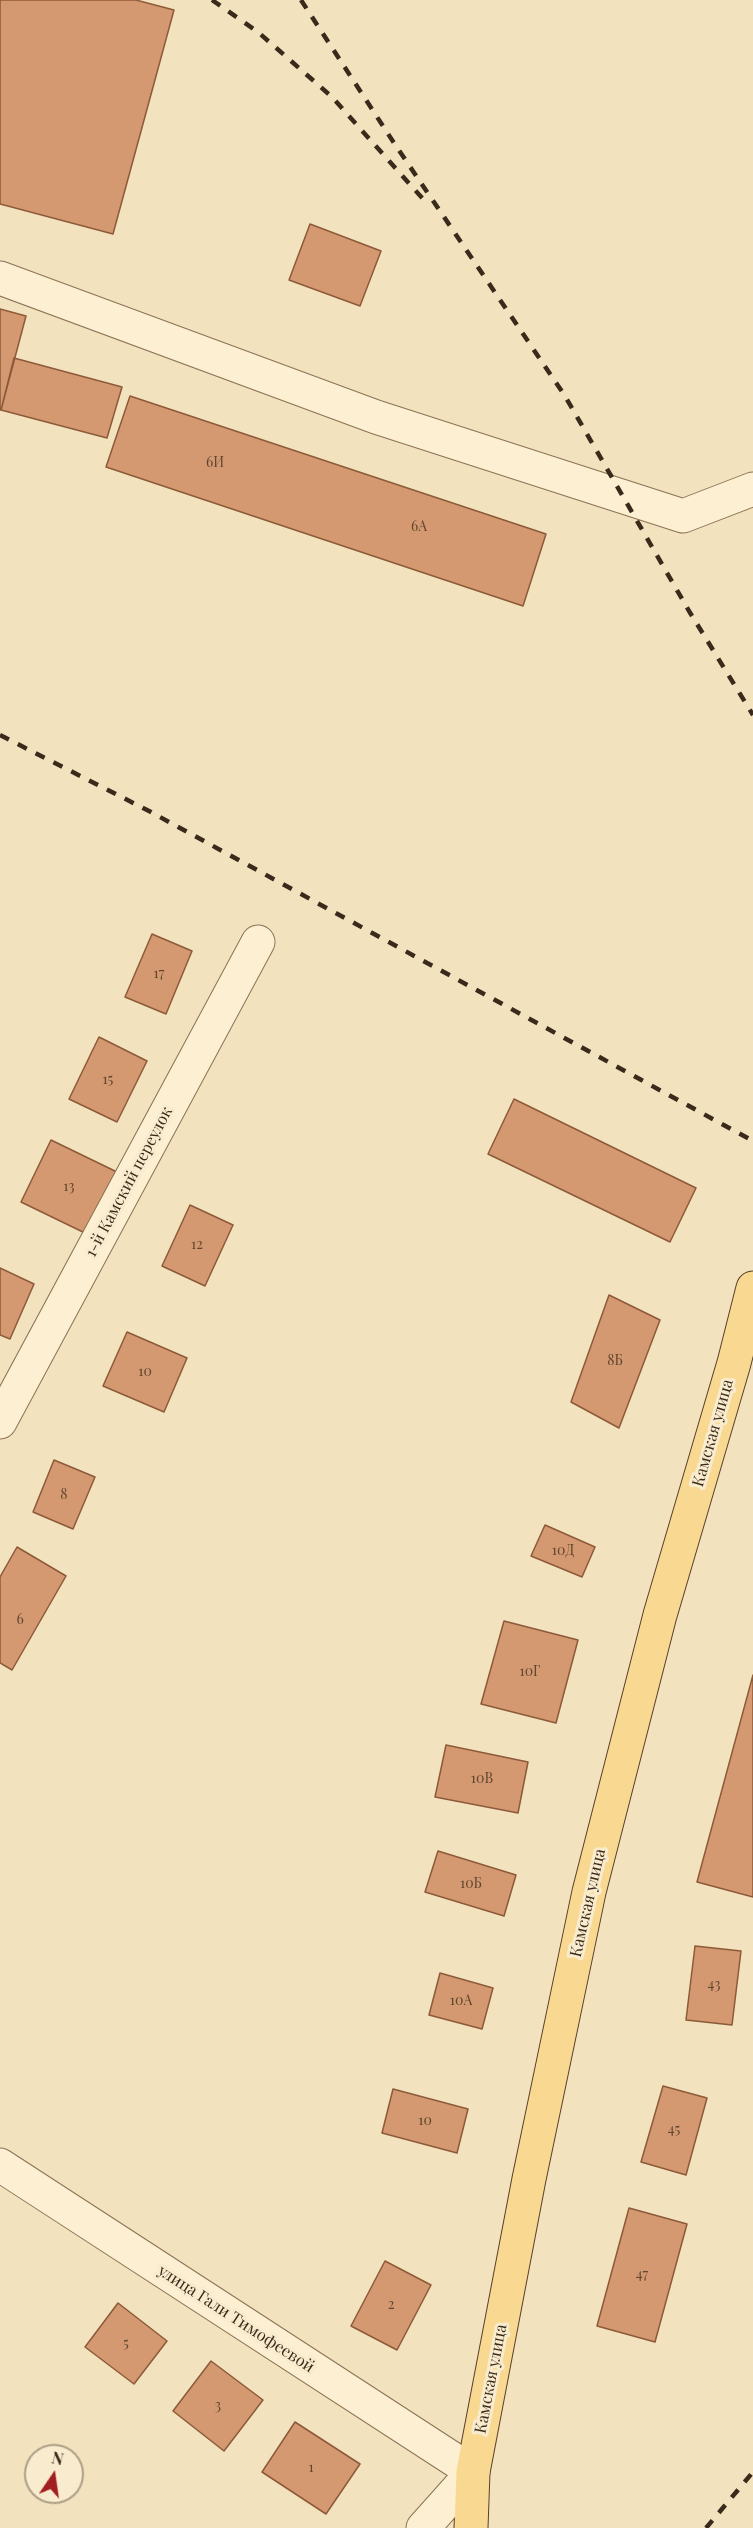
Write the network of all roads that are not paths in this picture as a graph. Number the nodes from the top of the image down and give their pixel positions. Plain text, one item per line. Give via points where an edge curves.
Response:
1 (0, 278) edge
2 (753, 489) edge
3 (258, 942) dead end
4 (753, 1288) edge
5 (0, 1422) edge
6 (0, 2165) edge
7 (473, 2472) junction
8 (423, 2528) edge
9 (471, 2528) edge

1 - 2 street via 376,417 683,516
3 - 5 street, 1-й Камский переулок
4 - 7 main road, Камская улица via 660,1615 589,1892
6 - 7 street, улица Гали Тимофеевой
7 - 8 street
7 - 9 main road, Камская улица

